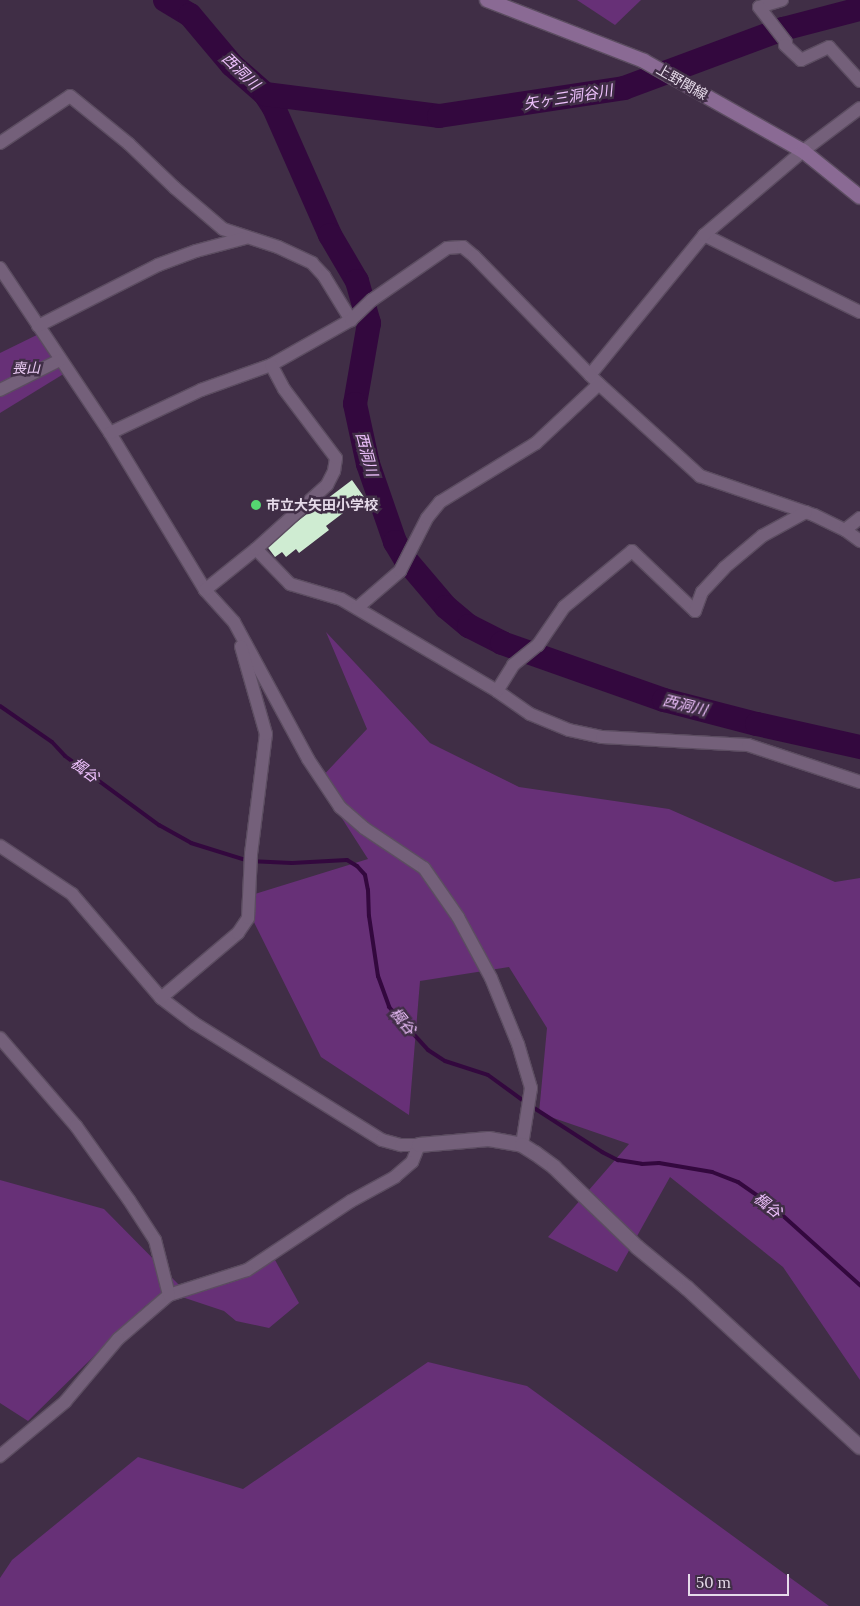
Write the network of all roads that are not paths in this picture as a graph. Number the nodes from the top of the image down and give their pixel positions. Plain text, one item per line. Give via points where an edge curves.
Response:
1 (487, 0) edge
2 (782, 0) edge
3 (860, 81) edge
4 (860, 108) edge
5 (0, 143) edge
6 (804, 151) junction
7 (860, 197) edge
8 (704, 235) junction
9 (245, 238) junction
10 (0, 268) edge
11 (860, 312) edge
12 (352, 320) junction
13 (38, 326) junction
14 (60, 360) junction
15 (271, 365) junction
16 (594, 380) junction
17 (0, 390) edge
18 (110, 432) junction
19 (806, 512) junction
20 (860, 518) edge
21 (845, 530) junction
22 (860, 541) edge
23 (256, 549) junction
24 (205, 590) junction
25 (357, 608) junction
26 (234, 622) junction
27 (497, 691) junction
28 (860, 782) edge
29 (0, 846) edge
30 (161, 998) junction
31 (0, 1038) edge
32 (419, 1145) junction
33 (522, 1145) junction
34 (169, 1295) junction
35 (860, 1447) edge
36 (0, 1456) edge

1 - 6 main road, 上野関線 via 644,61
2 - 3 street via 760,7 785,45 801,60 829,47
4 - 6 street
5 - 9 street via 70,96 129,144 222,229
6 - 7 main road, 上野関線
6 - 8 street
8 - 11 street
8 - 16 street
9 - 12 street via 278,247 312,263
9 - 13 street via 158,265
10 - 13 street
12 - 15 street
12 - 16 street via 372,300 447,248 463,247
13 - 14 street
14 - 17 street
14 - 18 street
15 - 18 street via 201,390
15 - 23 street via 284,389 336,458 327,485
16 - 19 street via 700,476
16 - 25 street via 536,443 440,502 427,518 400,571
18 - 24 street
19 - 21 street
19 - 27 street via 762,536 724,568 702,592 696,611 632,551 564,607 538,645 513,665
20 - 21 street
21 - 22 street
23 - 24 street
23 - 25 street via 290,584 341,599
24 - 26 street
25 - 27 street
26 - 30 street via 266,734 250,854 248,918 238,934
26 - 33 street via 308,758 340,808 424,868 458,917 491,978 532,1088
27 - 28 street via 530,714 569,730 602,737 748,745
29 - 30 street via 72,894
30 - 32 street via 194,1023 382,1140
31 - 34 street via 76,1126 129,1200 155,1240
32 - 33 street via 489,1139
32 - 34 street via 412,1162 395,1177 351,1201 247,1270
33 - 35 street via 554,1168
34 - 36 street via 118,1340 65,1402

